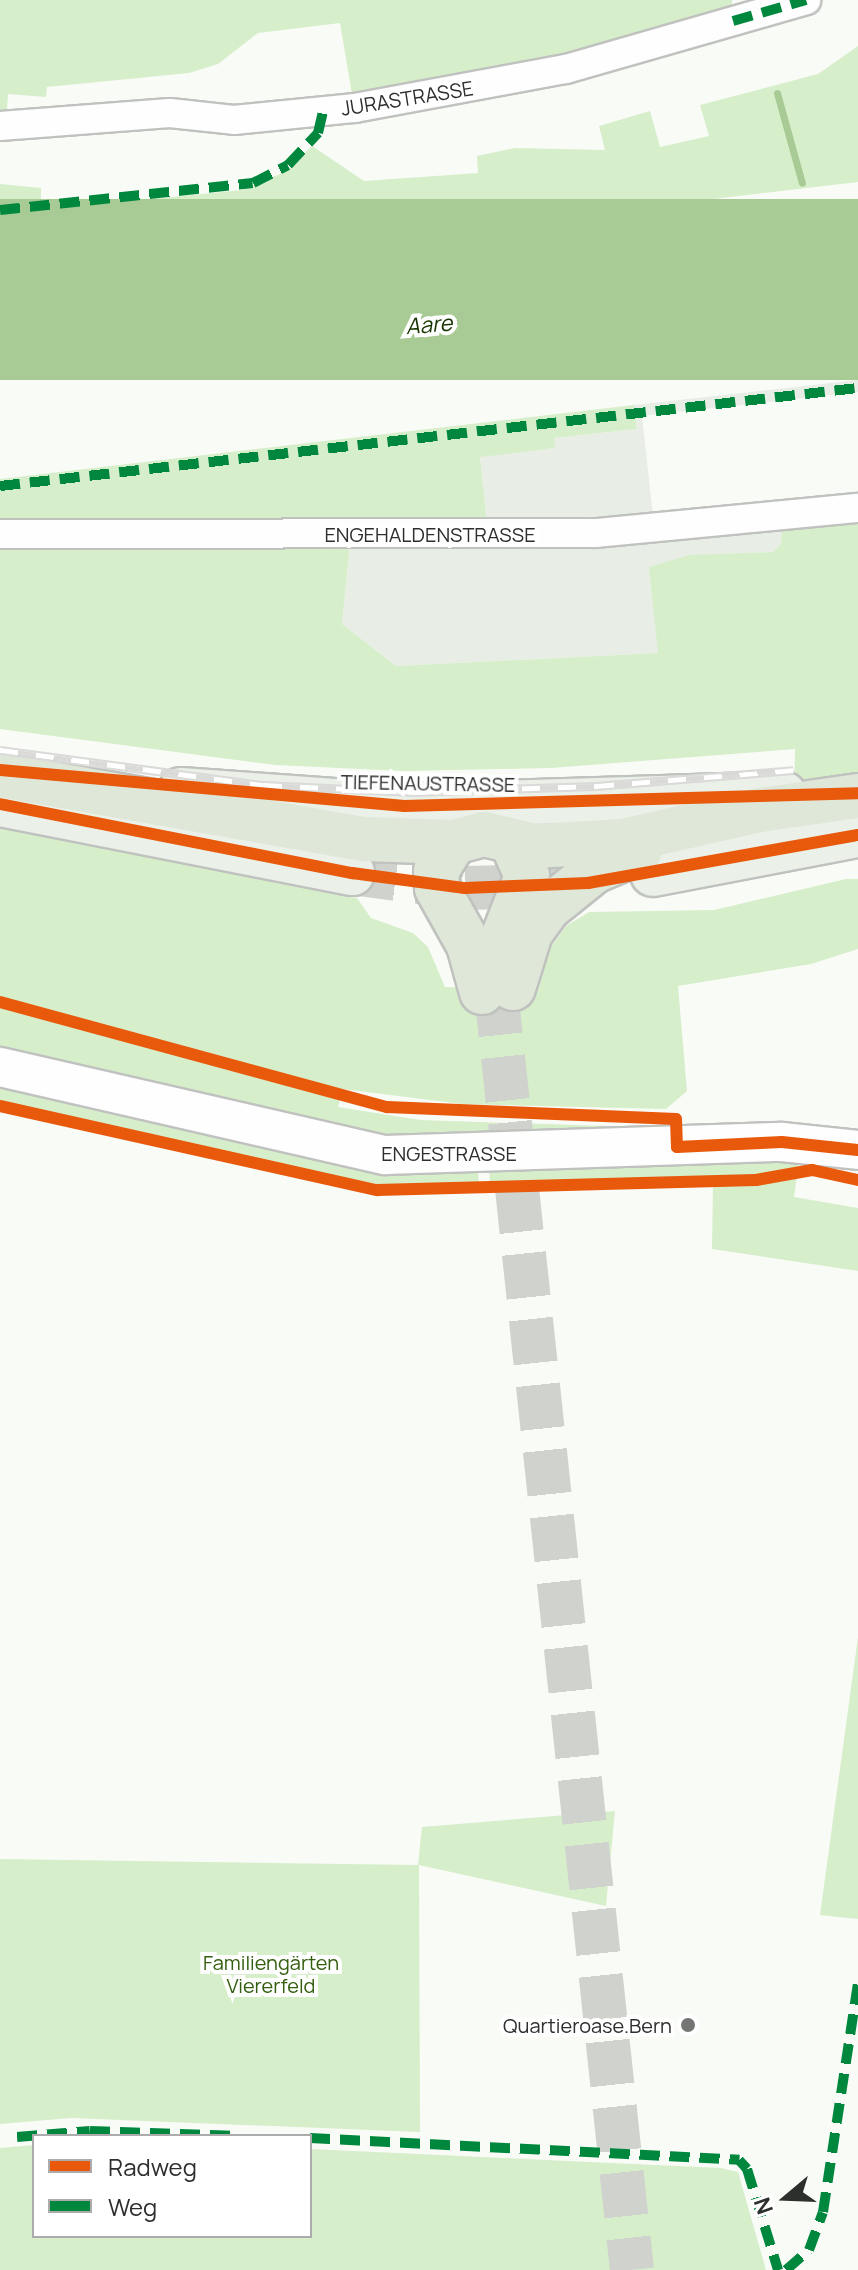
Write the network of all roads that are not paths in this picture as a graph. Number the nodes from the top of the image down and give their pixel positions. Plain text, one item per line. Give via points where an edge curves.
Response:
1 (806, 0) edge
2 (734, 10) edge
3 (0, 126) edge
4 (858, 508) edge
5 (0, 534) edge
6 (0, 772) edge
7 (0, 787) edge
8 (858, 794) edge
9 (0, 804) edge
10 (858, 812) edge
11 (858, 835) edge
12 (454, 842) junction
13 (512, 843) junction
14 (352, 873) tunnel mouth
15 (653, 874) dead end
16 (437, 888) junction
17 (497, 990) junction
18 (0, 1067) edge
19 (858, 1150) edge

1 - 2 street, JURASTRASSE
2 - 3 street, JURASTRASSE via 566,69 355,108 234,120 170,113
4 - 5 street, ENGEHALDENSTRASSE via 596,533
6 - 8 main road, TIEFENAUSTRASSE via 404,806
6 - 12 highway via 364,839
7 - 16 highway via 363,849 399,862
8 - 13 highway via 623,841 564,847
9 - 14 main road
10 - 17 highway via 672,843 594,871 538,919
11 - 15 main road
12 - 13 highway via 484,834
12 - 16 highway via 436,871
13 - 17 highway via 527,876 503,936
16 - 17 highway
18 - 19 street, ENGESTRASSE via 385,1155 782,1142

